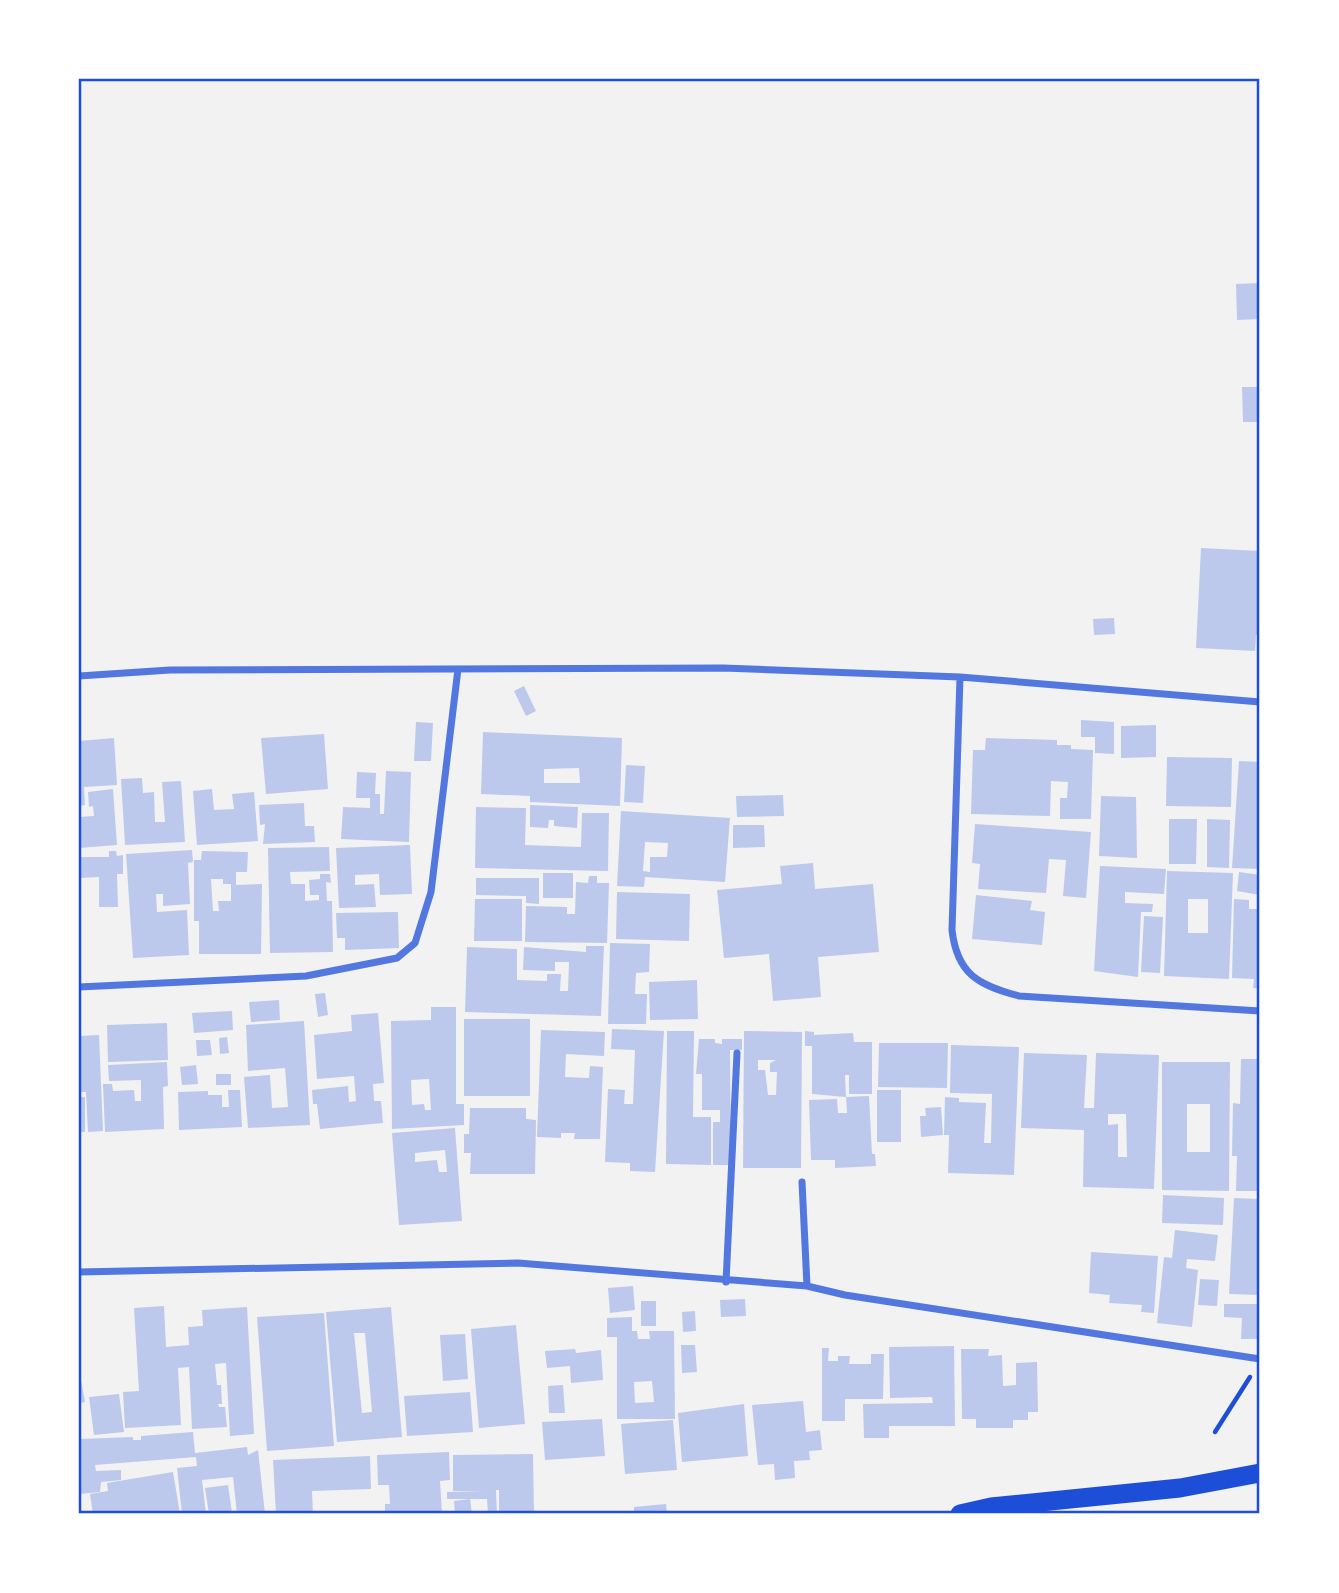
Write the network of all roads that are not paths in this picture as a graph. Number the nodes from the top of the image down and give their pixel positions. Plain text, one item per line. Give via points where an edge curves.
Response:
1 (458, 669) junction
2 (79, 676) edge
3 (960, 677) junction
4 (1260, 702) edge
5 (79, 987) edge
6 (1260, 1011) edge
7 (737, 1053) dead end
8 (802, 1182) dead end
9 (79, 1272) edge
10 (726, 1282) junction
11 (807, 1286) junction
12 (1260, 1359) edge
13 (1260, 1473) edge
14 (960, 1514) edge

1 - 2 street via 170,670
1 - 3 street via 723,668
1 - 5 street via 431,892 415,943 397,958 306,976
3 - 4 street
3 - 6 street via 952,930 955,956 970,973 992,988 1019,996
7 - 10 street
8 - 11 street
9 - 10 street via 517,1263
10 - 11 street
11 - 12 street
13 - 14 highway via 1180,1488

